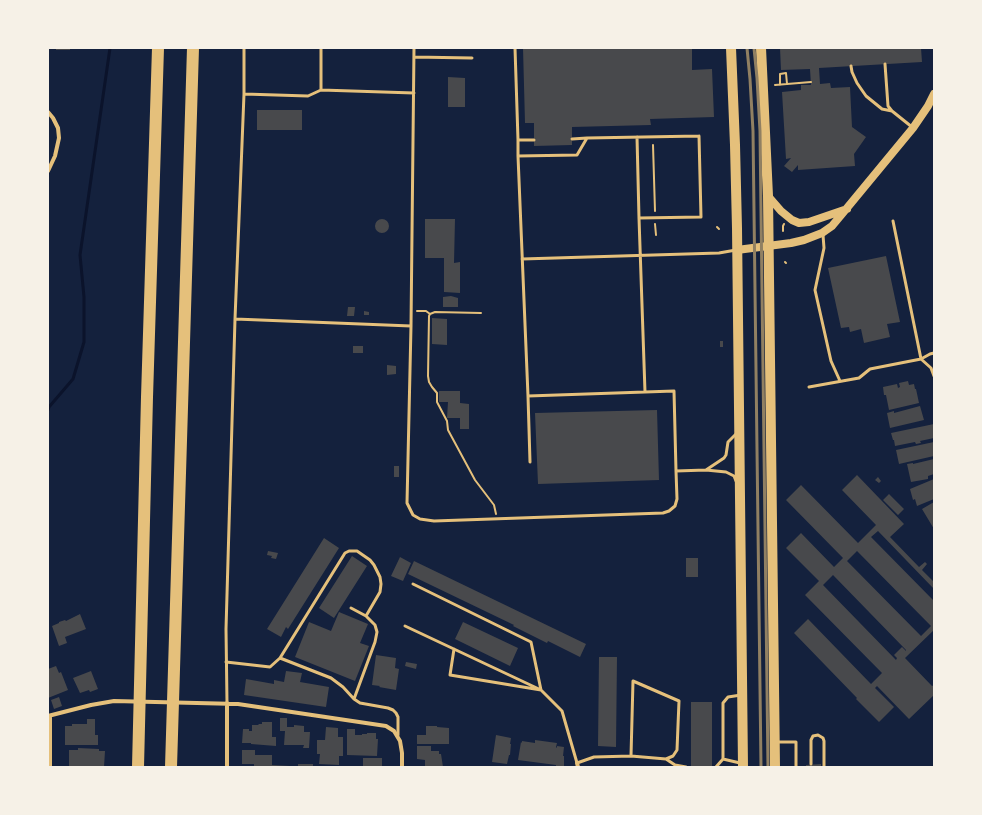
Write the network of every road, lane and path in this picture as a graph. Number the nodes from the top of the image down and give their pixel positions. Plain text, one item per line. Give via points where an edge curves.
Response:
1 (158, 48) edge
2 (193, 48) edge
3 (244, 48) edge
4 (321, 48) edge
5 (414, 48) edge
6 (515, 48) edge
7 (731, 48) edge
8 (761, 48) edge
9 (414, 57) junction
10 (472, 58) dead end
11 (885, 64) dead end
12 (851, 66) dead end
13 (811, 82) dead end
14 (787, 84) junction
15 (775, 85) dead end
16 (780, 85) junction
17 (321, 90) junction
18 (414, 93) junction
19 (244, 94) junction
20 (934, 94) edge
21 (892, 111) junction
22 (48, 112) edge
23 (913, 128) junction
24 (637, 137) junction
25 (572, 138) dead end
26 (587, 138) junction
27 (518, 140) junction
28 (534, 140) dead end
29 (653, 145) dead end
30 (518, 156) junction
31 (48, 171) edge
32 (768, 196) junction
33 (847, 208) junction
34 (655, 213) dead end
35 (639, 218) junction
36 (893, 221) dead end
37 (785, 223) dead end
38 (655, 224) dead end
39 (778, 226) dead end
40 (783, 226) junction
41 (783, 231) dead end
42 (822, 233) junction
43 (656, 235) dead end
44 (769, 246) junction
45 (737, 250) junction
46 (640, 254) junction
47 (522, 259) junction
48 (419, 311) dead end
49 (481, 313) dead end
50 (430, 314) junction
51 (235, 319) junction
52 (411, 326) junction
53 (934, 353) edge
54 (921, 359) junction
55 (934, 376) edge
56 (840, 381) junction
57 (809, 387) dead end
58 (645, 392) junction
59 (528, 396) junction
60 (739, 431) junction
61 (530, 462) dead end
62 (706, 470) junction
63 (676, 471) junction
64 (740, 487) junction
65 (496, 519) junction
66 (413, 584) dead end
67 (351, 608) dead end
68 (366, 616) junction
69 (405, 626) dead end
70 (454, 649) junction
71 (280, 658) junction
72 (226, 662) junction
73 (541, 690) junction
74 (742, 695) junction
75 (354, 699) junction
76 (227, 703) junction
77 (49, 716) edge
78 (398, 735) junction
79 (774, 742) junction
80 (631, 756) junction
81 (666, 759) junction
82 (723, 759) junction
83 (810, 764) dead end
84 (578, 765) edge
85 (743, 766) edge
86 (50, 767) edge
87 (138, 767) edge
88 (171, 767) edge
89 (227, 767) edge
90 (402, 767) edge
91 (686, 767) edge
92 (716, 767) edge
93 (775, 767) edge
94 (796, 767) edge
95 (824, 767) edge

1 - 87 highway
2 - 88 highway
3 - 19 lane
4 - 17 lane
5 - 9 lane
6 - 27 lane
7 - 45 main road
8 - 32 main road
9 - 10 lane
9 - 18 lane
11 - 21 lane via 888,106
12 - 21 lane via 857,83 866,96 882,109
13 - 14 path
14 - 16 path
14 - 16 path via 786,73 780,74
15 - 16 path
17 - 18 lane
17 - 19 lane via 308,96
18 - 52 lane
19 - 51 lane
20 - 23 main road
21 - 23 lane
22 - 31 street via 58,128 59,138
23 - 33 main road
24 - 26 lane
24 - 35 lane
24 - 35 lane via 699,136 701,217
25 - 26 lane
26 - 30 lane via 577,155
27 - 28 lane
27 - 30 lane
29 - 34 path
30 - 47 lane
32 - 33 main road via 781,211 800,223
32 - 44 main road
33 - 42 main road via 832,226
35 - 46 lane
36 - 54 lane
37 - 40 path
38 - 43 path
39 - 40 path
40 - 41 path
42 - 44 main road via 804,240
42 - 56 lane via 824,248 815,290 831,361
44 - 45 main road
44 - 79 main road
45 - 46 lane via 719,253
45 - 60 main road
46 - 47 lane
46 - 58 lane
47 - 59 lane
48 - 50 path
49 - 50 path
50 - 65 path via 429,382 437,393 437,402 463,460 494,505
51 - 52 lane
51 - 72 lane
52 - 65 lane via 407,504 413,515 420,519
53 - 54 lane
54 - 55 lane via 931,368
54 - 56 lane via 870,369 859,378
56 - 57 lane
58 - 59 lane
58 - 63 lane via 674,391
59 - 61 lane
60 - 62 lane via 728,442 724,458
60 - 64 main road
62 - 63 lane
62 - 64 lane via 726,472 734,476
63 - 65 lane via 677,499 675,506 664,513
64 - 74 main road
66 - 73 lane via 531,642
67 - 68 lane
68 - 71 lane via 380,592 380,577 370,560 353,550 348,551
68 - 75 lane via 375,625 376,642
69 - 70 lane
70 - 73 lane
70 - 73 lane via 450,675
71 - 72 lane via 270,667
71 - 75 lane via 331,678
72 - 76 lane
73 - 84 lane via 562,711
74 - 82 lane via 728,697 723,703
74 - 85 main road
75 - 78 lane via 360,703 393,710 398,717
76 - 77 street via 114,701
76 - 78 street via 378,724 390,728
76 - 89 street
77 - 86 street
78 - 90 street via 402,746
79 - 93 main road
79 - 94 lane via 796,742
80 - 81 lane
80 - 81 lane via 633,681 679,701 677,750 673,756
80 - 84 lane via 594,757
81 - 91 lane via 674,765
82 - 85 lane
82 - 92 lane
83 - 95 lane via 811,740 813,736 818,735 824,741

